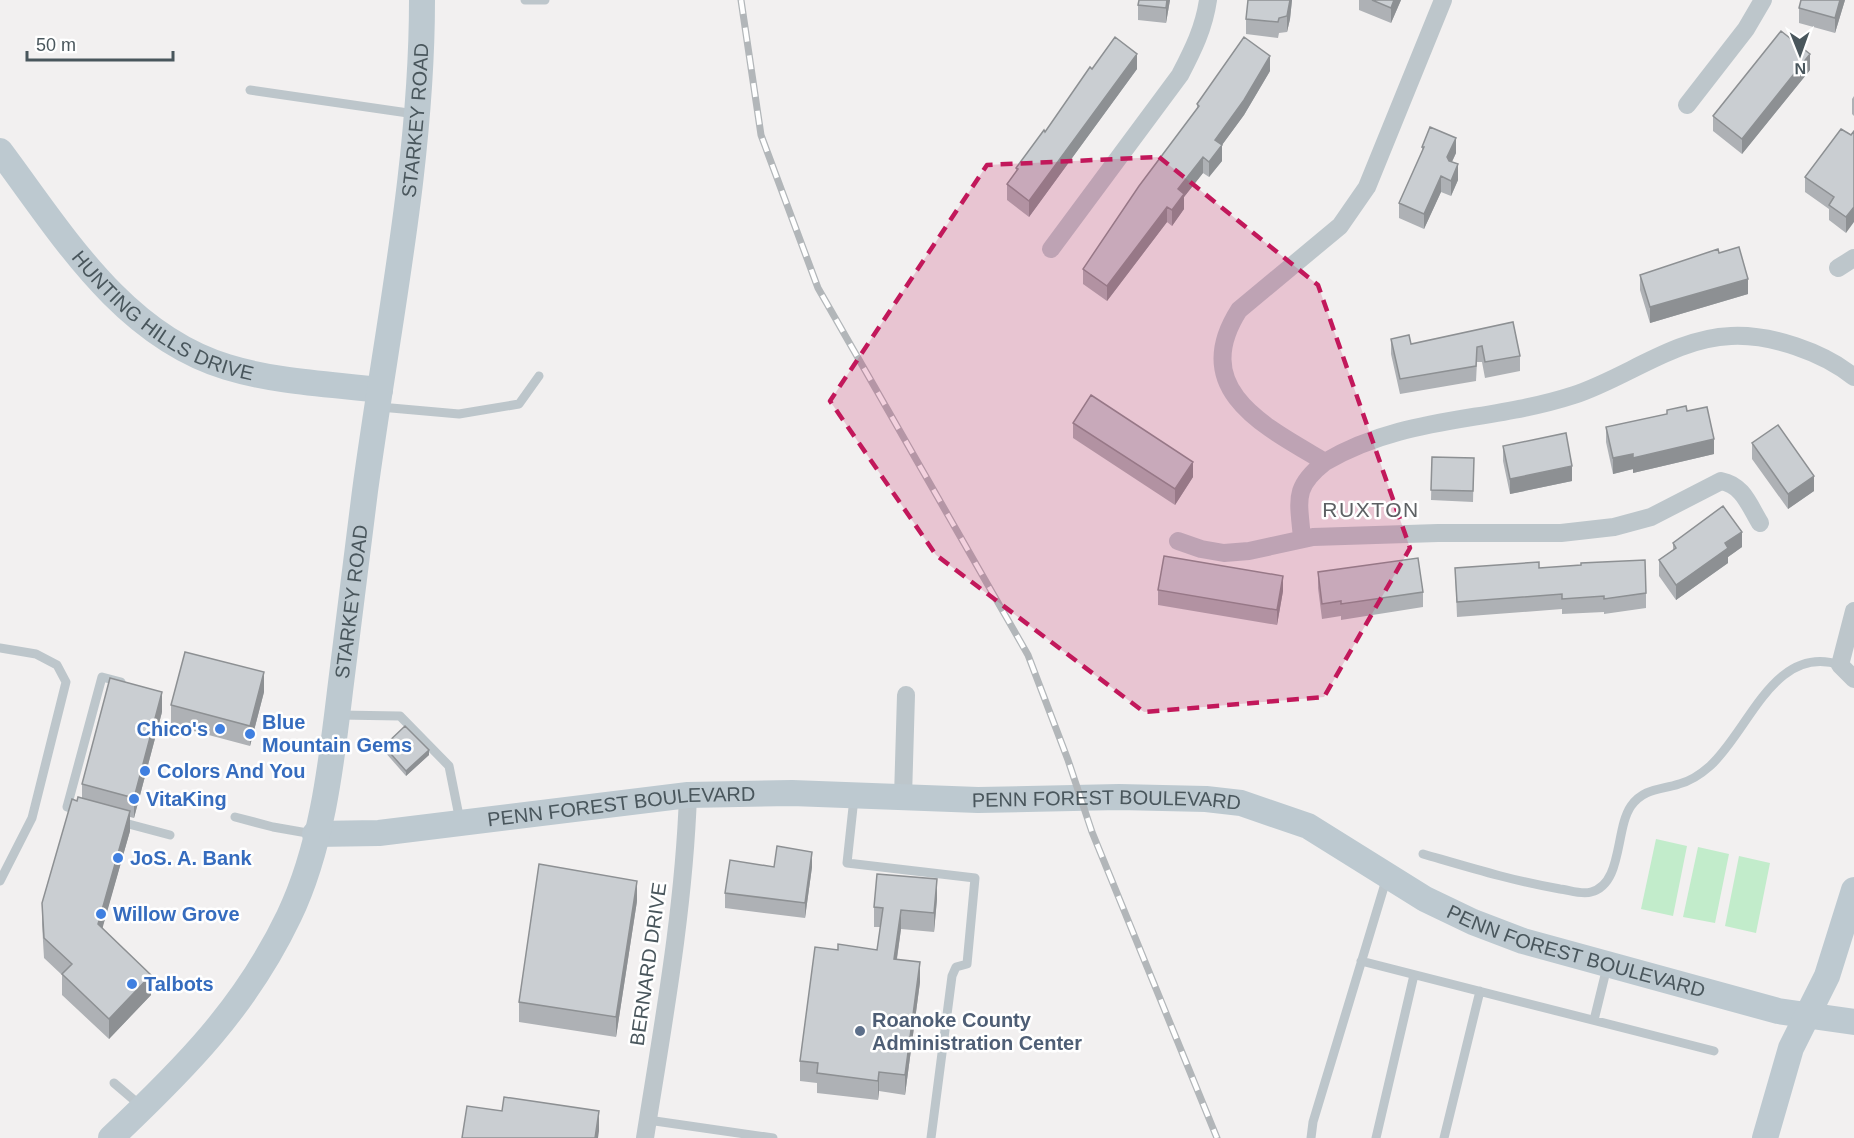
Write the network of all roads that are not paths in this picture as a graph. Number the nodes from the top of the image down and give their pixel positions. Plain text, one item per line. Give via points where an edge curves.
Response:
1 (422, 0) edge
2 (525, 0) edge
3 (545, 0) edge
4 (1208, 0) edge
5 (1443, 0) edge
6 (1763, 0) edge
7 (250, 90) dead end
8 (1687, 105) dead end
9 (417, 114) junction
10 (0, 151) edge
11 (1051, 249) dead end
12 (1854, 258) edge
13 (1838, 268) dead end
14 (539, 376) dead end
15 (1854, 377) edge
16 (379, 398) junction
17 (1324, 462) junction
18 (1760, 523) dead end
19 (1302, 539) junction
20 (1178, 542) dead end
21 (1854, 611) edge
22 (0, 648) edge
23 (1840, 665) junction
24 (1854, 679) edge
25 (135, 686) edge
26 (906, 695) dead end
27 (337, 715) junction
28 (688, 795) junction
29 (854, 795) junction
30 (903, 797) junction
31 (90, 813) edge
32 (235, 817) dead end
33 (113, 819) edge
34 (460, 823) junction
35 (315, 834) junction
36 (171, 835) dead end
37 (1423, 854) dead end
38 (1387, 877) junction
39 (0, 881) edge
40 (1854, 890) edge
41 (1361, 961) junction
42 (1608, 965) junction
43 (1414, 975) junction
44 (1480, 991) junction
45 (1808, 1015) junction
46 (1594, 1020) junction
47 (1854, 1022) edge
48 (1714, 1051) dead end
49 (114, 1083) dead end
50 (142, 1108) junction
51 (646, 1129) edge
52 (111, 1138) edge
53 (773, 1138) edge
54 (932, 1138) edge
55 (1311, 1138) edge
56 (1376, 1138) edge
57 (1444, 1138) edge
58 (1765, 1138) edge

1 - 9 street, STARKEY ROAD
2 - 3 lane
4 - 11 street via 1195,47 1180,75
5 - 17 street via 1367,187 1353,210 1340,226 1239,310 1223,344 1223,366 1236,400 1267,427
6 - 8 street via 1746,29
7 - 9 lane
9 - 16 street, STARKEY ROAD
10 - 16 street, HUNTING HILLS DRIVE via 78,255 120,302 168,340 217,364
12 - 13 street
14 - 16 lane via 519,404 459,414
15 - 17 street via 1842,367 1781,341 1756,336 1702,340 1574,395 1521,409 1420,424 1380,435
16 - 27 street, STARKEY ROAD
17 - 19 street via 1307,476 1301,487
18 - 19 street via 1739,488 1721,481 1651,517 1614,527 1561,533
19 - 20 street via 1224,553
21 - 23 street
22 - 39 lane via 36,654 57,665 66,682 32,818
23 - 24 street
23 - 37 lane via 1824,660 1799,664 1769,688 1713,764 1699,776 1657,788 1638,799 1627,814 1611,876 1592,892 1532,884
25 - 31 lane via 102,677 67,807
26 - 30 street
27 - 34 lane via 400,716 449,766
27 - 35 street, STARKEY ROAD via 331,764
28 - 29 street, PENN FOREST BOULEVARD
28 - 34 street, PENN FOREST BOULEVARD
28 - 51 street, BERNARD DRIVE via 683,875
29 - 30 street, PENN FOREST BOULEVARD
29 - 54 lane via 848,863 975,878 967,964 956,967 952,976
30 - 38 street, PENN FOREST BOULEVARD via 1119,797 1241,803 1308,826
32 - 35 lane
33 - 36 lane
34 - 35 street, PENN FOREST BOULEVARD via 379,833
35 - 50 street, STARKEY ROAD via 307,871 266,960 200,1051
38 - 41 lane
38 - 42 street, PENN FOREST BOULEVARD via 1473,922
40 - 45 street via 1827,976
41 - 43 lane
41 - 55 lane
42 - 45 street, PENN FOREST BOULEVARD via 1778,1011
42 - 46 lane
43 - 44 lane
43 - 56 lane
44 - 46 lane
44 - 57 lane
45 - 47 street, PENN FOREST BOULEVARD
45 - 58 street via 1791,1048
46 - 48 lane
49 - 50 lane
50 - 52 street, STARKEY ROAD
51 - 53 lane

